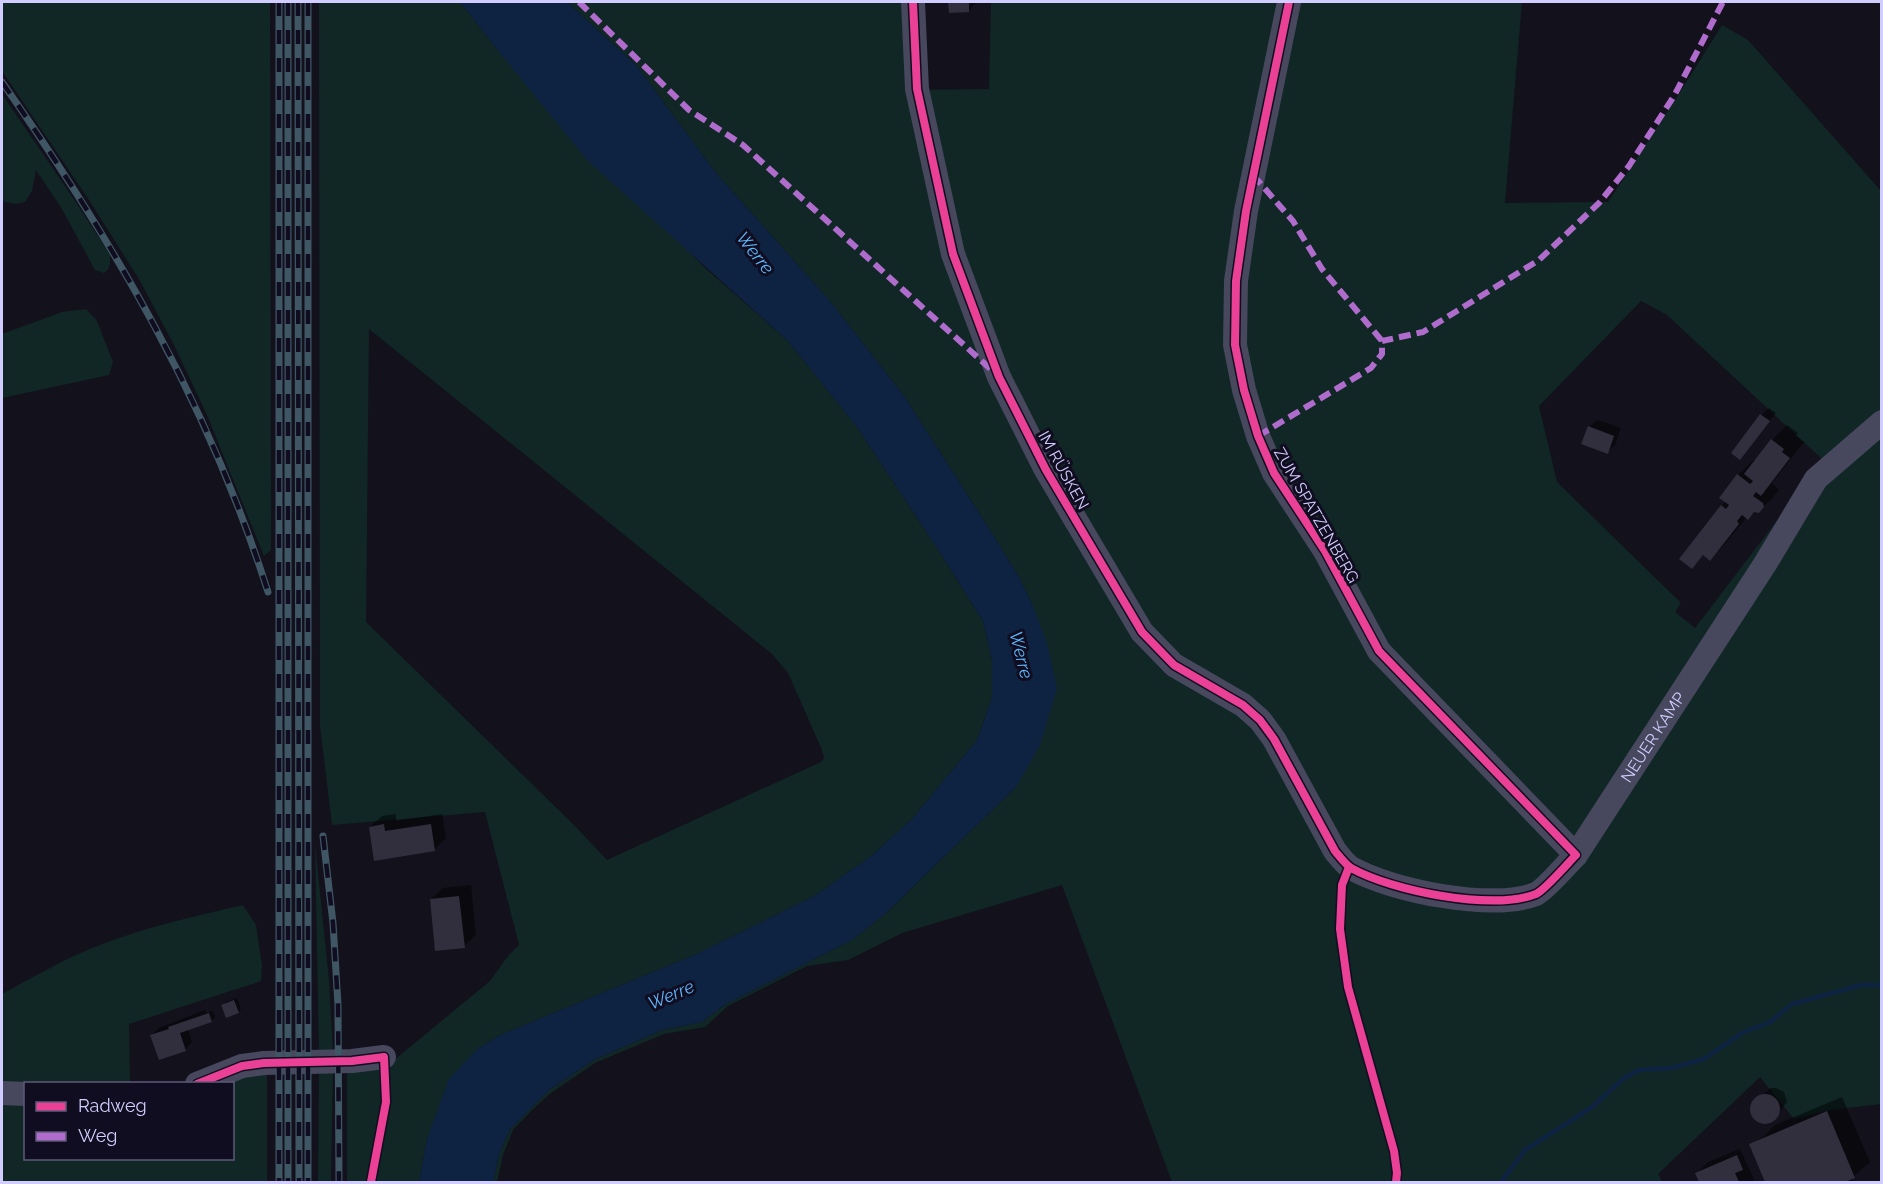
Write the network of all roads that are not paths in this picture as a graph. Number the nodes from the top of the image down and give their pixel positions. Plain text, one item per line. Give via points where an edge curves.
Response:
1 (913, 2) edge
2 (1289, 2) edge
3 (1881, 422) edge
4 (1576, 855) junction
5 (1349, 867) joint
6 (384, 1057) dead end
7 (200, 1082) edge
8 (2, 1094) edge
9 (24, 1094) edge

1 - 5 street, IM RÜSKEN via 917,89 953,254 999,377 1046,470 1142,632 1174,665 1243,705 1260,720 1274,738 1335,852
2 - 4 street, ZUM SPATZENBERG via 1246,211 1236,281 1235,345 1258,436 1274,473 1325,551 1378,651
3 - 4 street, NEUER KAMP via 1816,479
4 - 5 street, NEUER KAMP via 1538,894 1500,901 1420,893
6 - 7 street via 264,1063 242,1066
8 - 9 street

